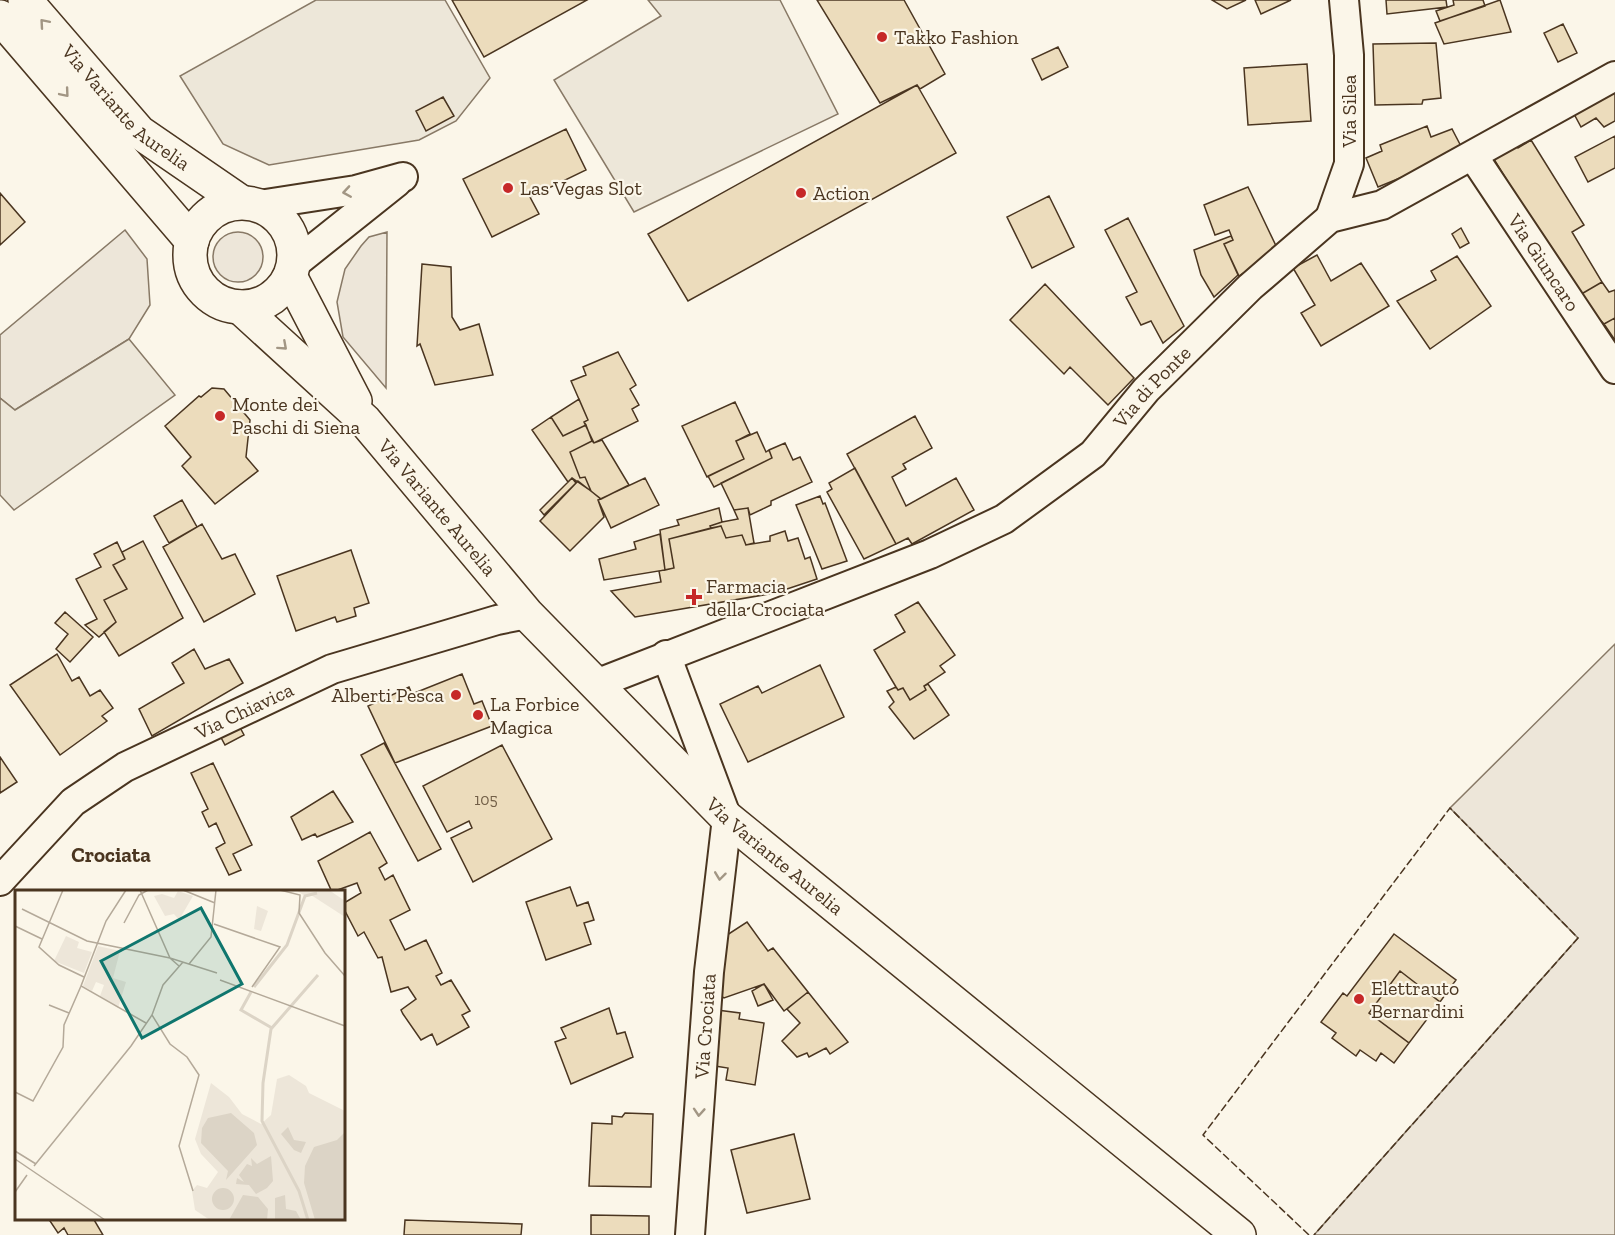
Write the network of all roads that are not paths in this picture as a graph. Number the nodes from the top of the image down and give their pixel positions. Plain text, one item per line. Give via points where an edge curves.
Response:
1 (25, 0) edge
2 (1344, 0) edge
3 (0, 17) edge
4 (1615, 76) edge
5 (1473, 156) junction
6 (250, 204) junction
7 (1330, 218) junction
8 (192, 241) junction
9 (291, 271) junction
10 (240, 307) junction
11 (1615, 369) edge
12 (365, 421) junction
13 (527, 614) junction
14 (666, 655) junction
15 (596, 684) junction
16 (728, 818) junction
17 (0, 881) edge
18 (690, 1235) edge
19 (1239, 1235) edge

6 -> 1 main road, Via Variante Aurelia via 139,132
2 - 7 street, Via Silea via 1349,55 1349,164
3 -> 8 main road, Via Variante Aurelia
4 - 5 street, Via di Ponte
5 - 7 street, Via di Ponte via 1382,205
5 - 11 street, Via Giuncaro
6 - 8 main road via 224,205 198,226
6 - 9 main road, Via Variante Aurelia via 272,212 283,222 294,250
9 -> 6 street via 403,177 356,190
7 - 14 street, Via di Ponte via 1250,287 1162,374 1094,454 1004,519 930,554
8 - 10 main road, Via Variante Aurelia via 189,255 198,283 217,300
9 - 10 main road via 270,299
9 - 12 main road, Via Variante Aurelia
10 -> 12 main road, Via Variante Aurelia
12 - 13 main road, Via Variante Aurelia
13 - 15 main road, Via Variante Aurelia
13 - 17 street, Via Chiavica via 332,669 125,767 73,802
14 - 15 street, Via di Ponte
14 - 16 street
15 - 16 main road, Via Variante Aurelia
16 -> 18 street, Via Crociata via 709,972
16 - 19 main road, Via Variante Aurelia

